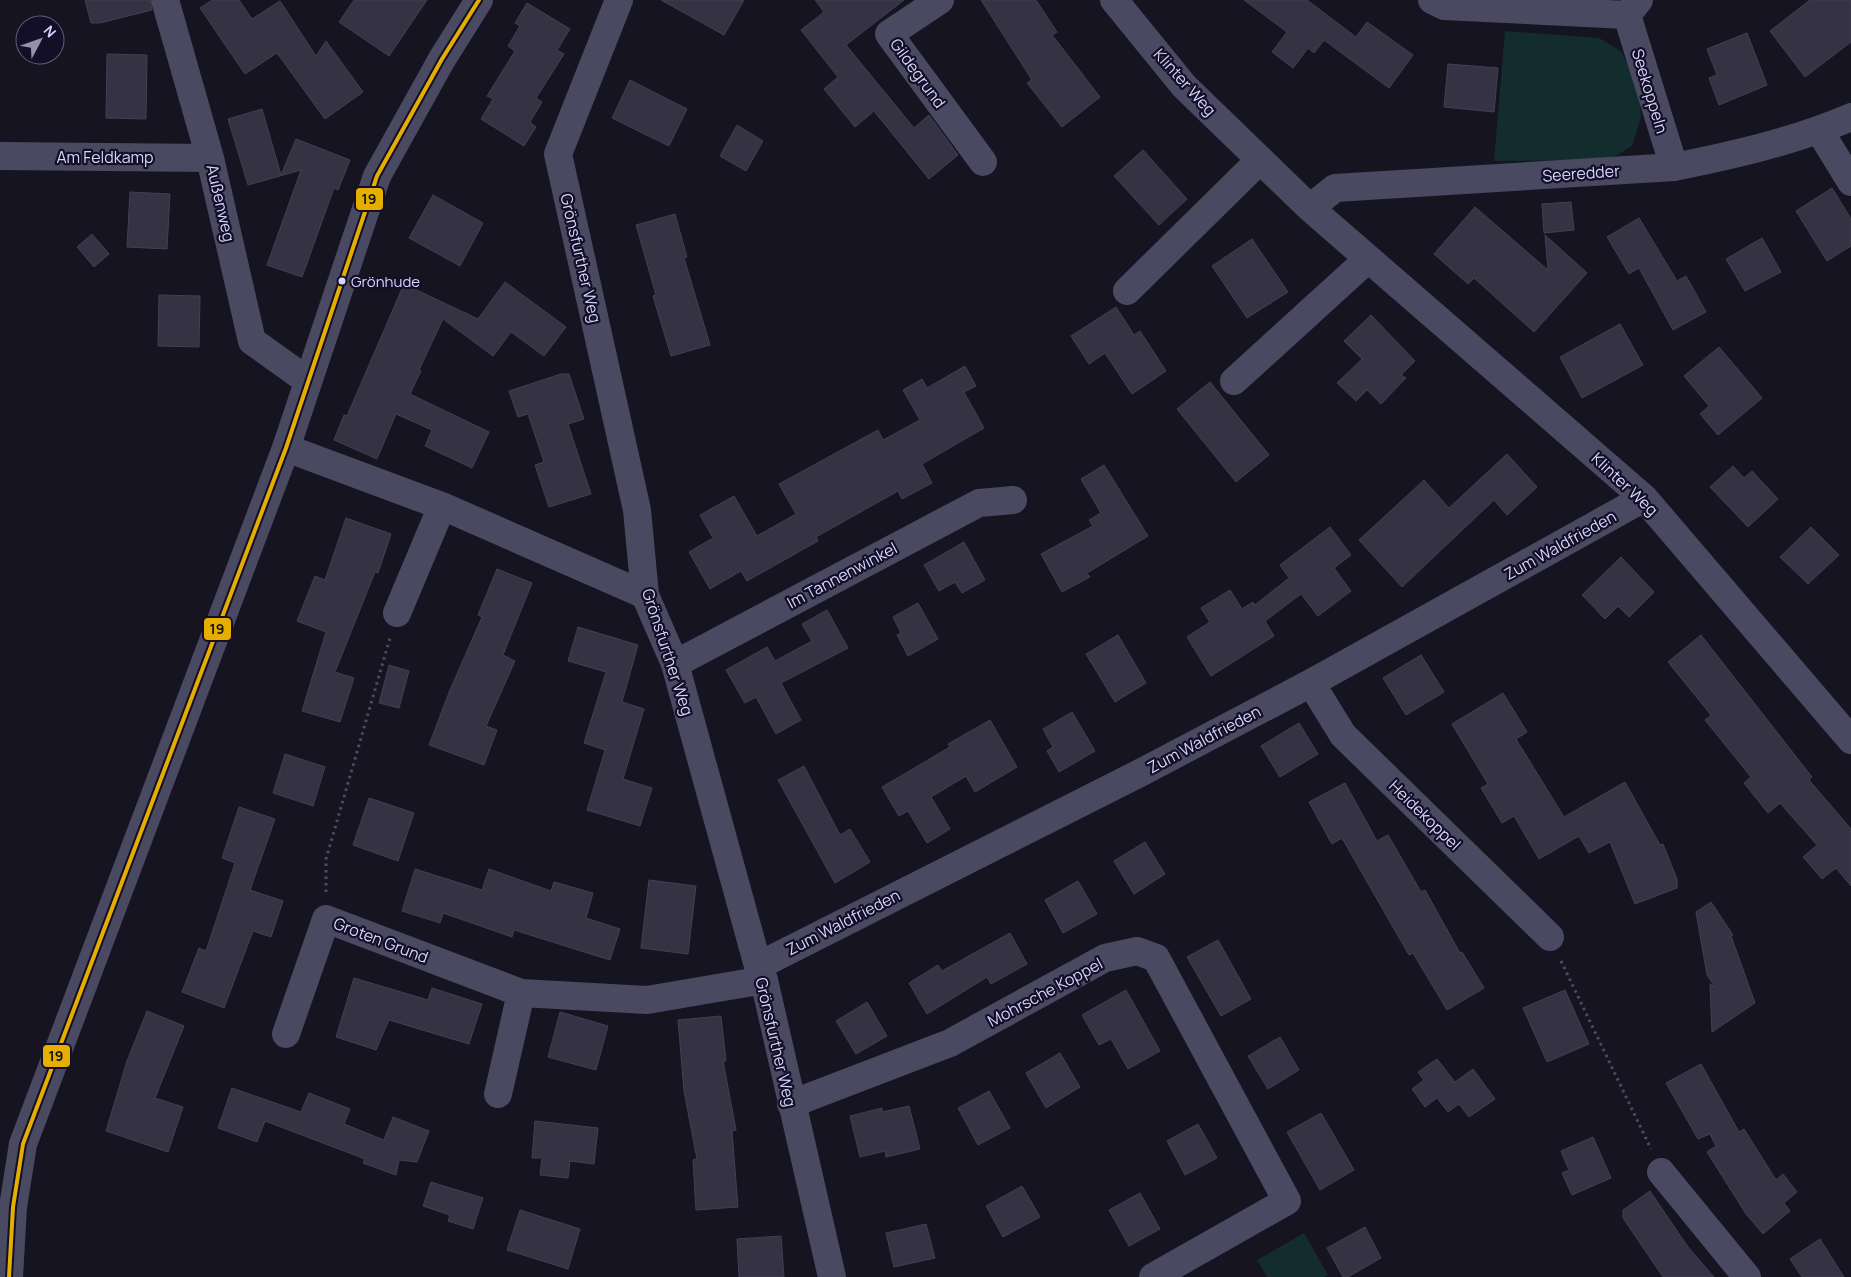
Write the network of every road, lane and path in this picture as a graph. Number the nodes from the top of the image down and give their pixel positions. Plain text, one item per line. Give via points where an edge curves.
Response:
1 (479, 0) edge
2 (619, 0) edge
3 (940, 0) edge
4 (1114, 0) edge
5 (1432, 0) edge
6 (169, 2) edge
7 (1633, 7) edge
8 (1851, 117) edge
9 (1819, 130) junction
10 (0, 156) edge
11 (210, 158) junction
12 (1260, 160) junction
13 (983, 162) dead end
14 (1674, 167) junction
15 (1851, 182) edge
16 (1310, 208) junction
17 (1368, 259) junction
18 (1127, 291) dead end
19 (1234, 380) dead end
20 (308, 381) junction
21 (286, 448) junction
22 (1644, 498) junction
23 (1013, 500) dead end
24 (442, 506) junction
25 (646, 595) junction
26 (397, 613) joint
27 (675, 664) junction
28 (1311, 684) junction
29 (1851, 740) edge
30 (326, 919) junction
31 (1550, 937) joint
32 (761, 973) junction
33 (521, 993) junction
34 (286, 1034) dead end
35 (498, 1094) dead end
36 (791, 1104) junction
37 (1662, 1172) joint
38 (9, 1277) edge
39 (832, 1277) edge
40 (1153, 1277) edge
41 (1747, 1277) edge

1 - 20 street via 377,176
2 - 25 street, Grönsfurther Weg via 558,154 637,510
3 - 13 street, Gildegrund via 889,34
4 - 12 street, Klinter Weg via 1184,86
5 - 7 street, Seekoppeln via 1444,6
6 - 11 street, Außenweg
7 - 14 street, Seekoppeln
8 - 9 street, Seeredder
9 - 14 street, Seeredder via 1716,159
9 - 15 street
10 - 11 street, Am Feldkamp
11 - 20 street, Außenweg via 252,341
12 - 16 street, Klinter Weg
12 - 18 street
14 - 16 street, Seeredder via 1335,188
16 - 17 street, Klinter Weg
17 - 19 street
17 - 22 street, Klinter Weg
20 - 21 street
21 - 24 street
21 - 38 street via 22,1144 13,1207
22 - 28 street, Zum Waldfrieden
22 - 29 street, Klinter Weg
23 - 27 street, Im Tannenwinkel via 980,503
24 - 25 street
24 - 26 street
25 - 27 street, Grönsfurther Weg
26 - 30 path via 326,859
27 - 32 street, Grönsfurther Weg
28 - 31 street, Heidekoppel via 1343,735
28 - 32 street, Zum Waldfrieden
30 - 33 street, Groten Grund
30 - 34 street, Groten Grund
31 - 37 path
32 - 33 street, Groten Grund via 646,1000
32 - 36 street, Grönsfurther Weg
33 - 35 street
36 - 39 street, Grönsfurther Weg
36 - 40 street, Mohrsche Koppel via 950,1043 1105,958 1137,951 1156,958 1287,1201
37 - 41 street

